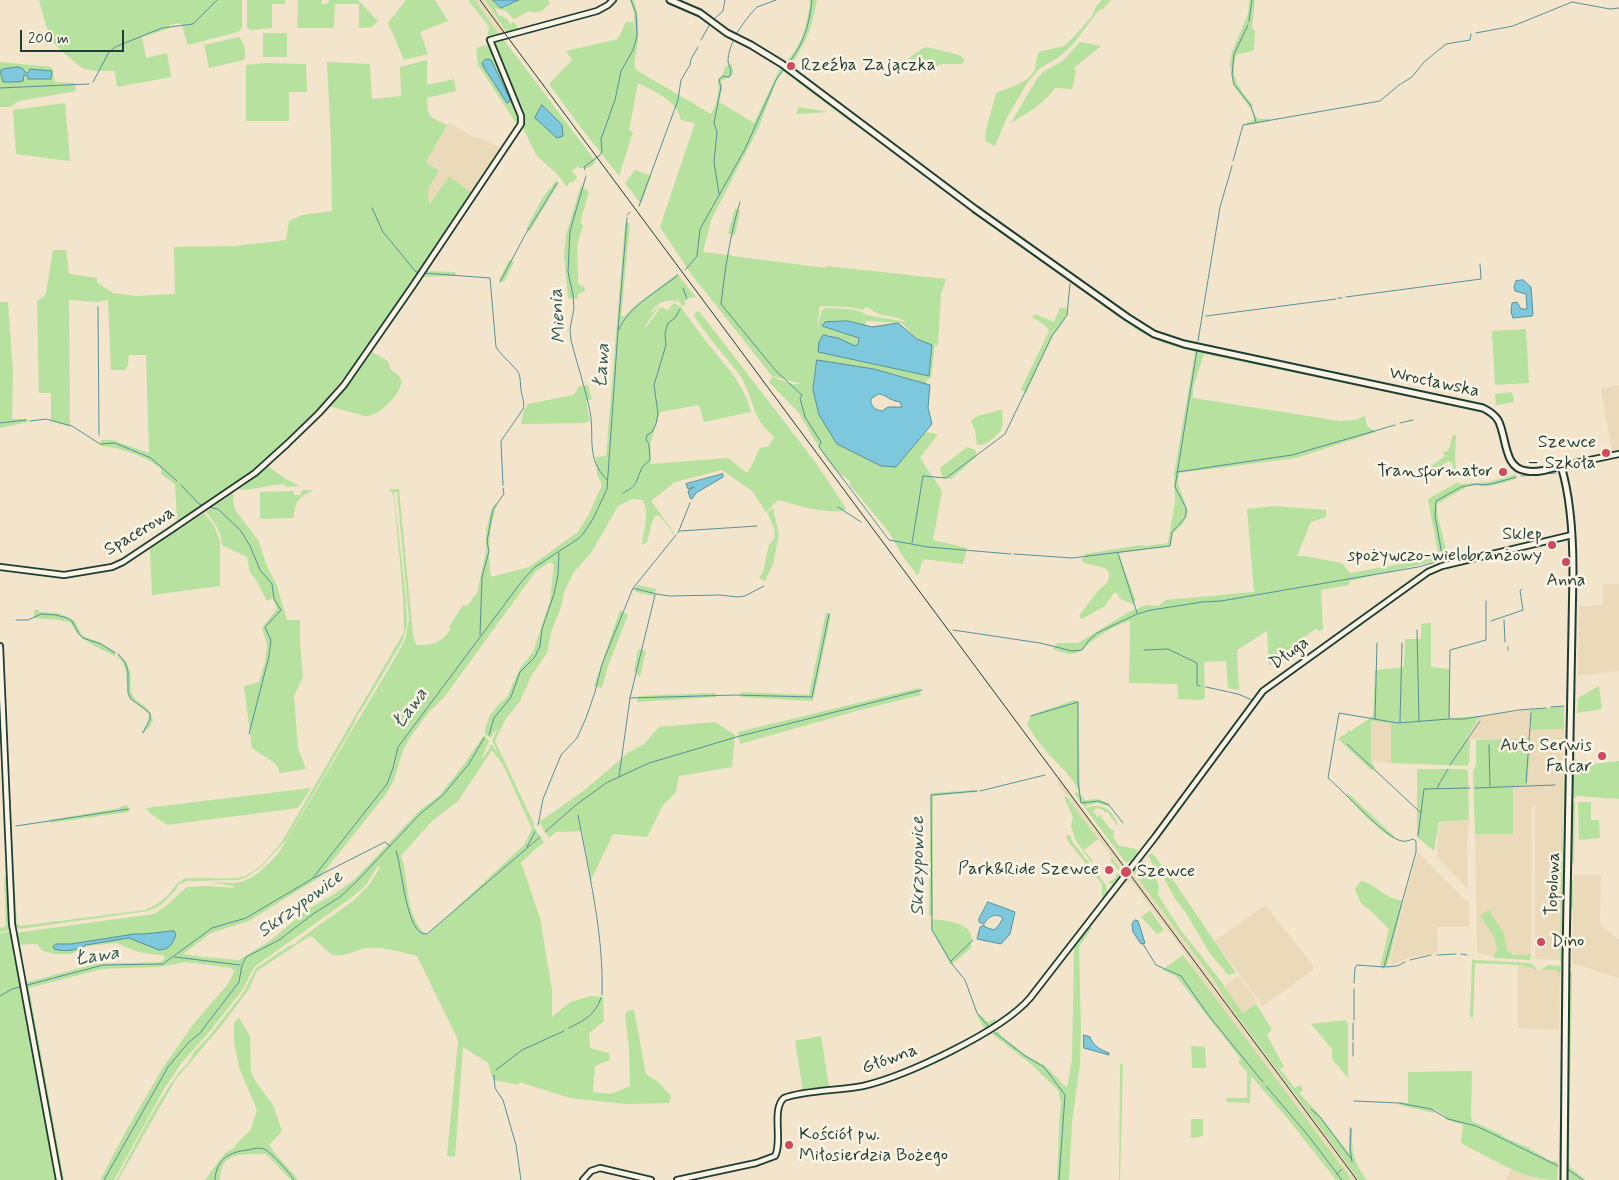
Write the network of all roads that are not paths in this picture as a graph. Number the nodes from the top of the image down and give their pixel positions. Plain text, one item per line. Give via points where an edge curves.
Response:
1 (613, 0) edge
2 (670, 0) edge
3 (1619, 454) edge
4 (1561, 466) junction
5 (1572, 536) junction
6 (0, 567) edge
7 (0, 646) edge
8 (1104, 903) joint
9 (59, 1180) edge
10 (583, 1180) edge
11 (651, 1180) edge
12 (677, 1180) edge
13 (1564, 1180) edge

1 - 6 street, Spacerowa via 598,11 490,40 521,116 521,124 344,385 287,444 203,509 112,567 64,575
2 - 4 main road, Wrocławska via 702,14 727,33 786,67 981,213 1139,325 1168,339 1483,408 1497,418 1511,461 1517,468 1534,472
3 - 4 street
4 - 5 main road
5 - 8 street, Długa via 1428,572 1269,686 1252,704
5 - 13 main road, Topolowa
7 - 9 street via 12,924
8 - 12 street, Główna via 1030,998 1011,1016 951,1050 882,1080 784,1098 778,1108 775,1156
10 - 11 street via 591,1171 603,1168

